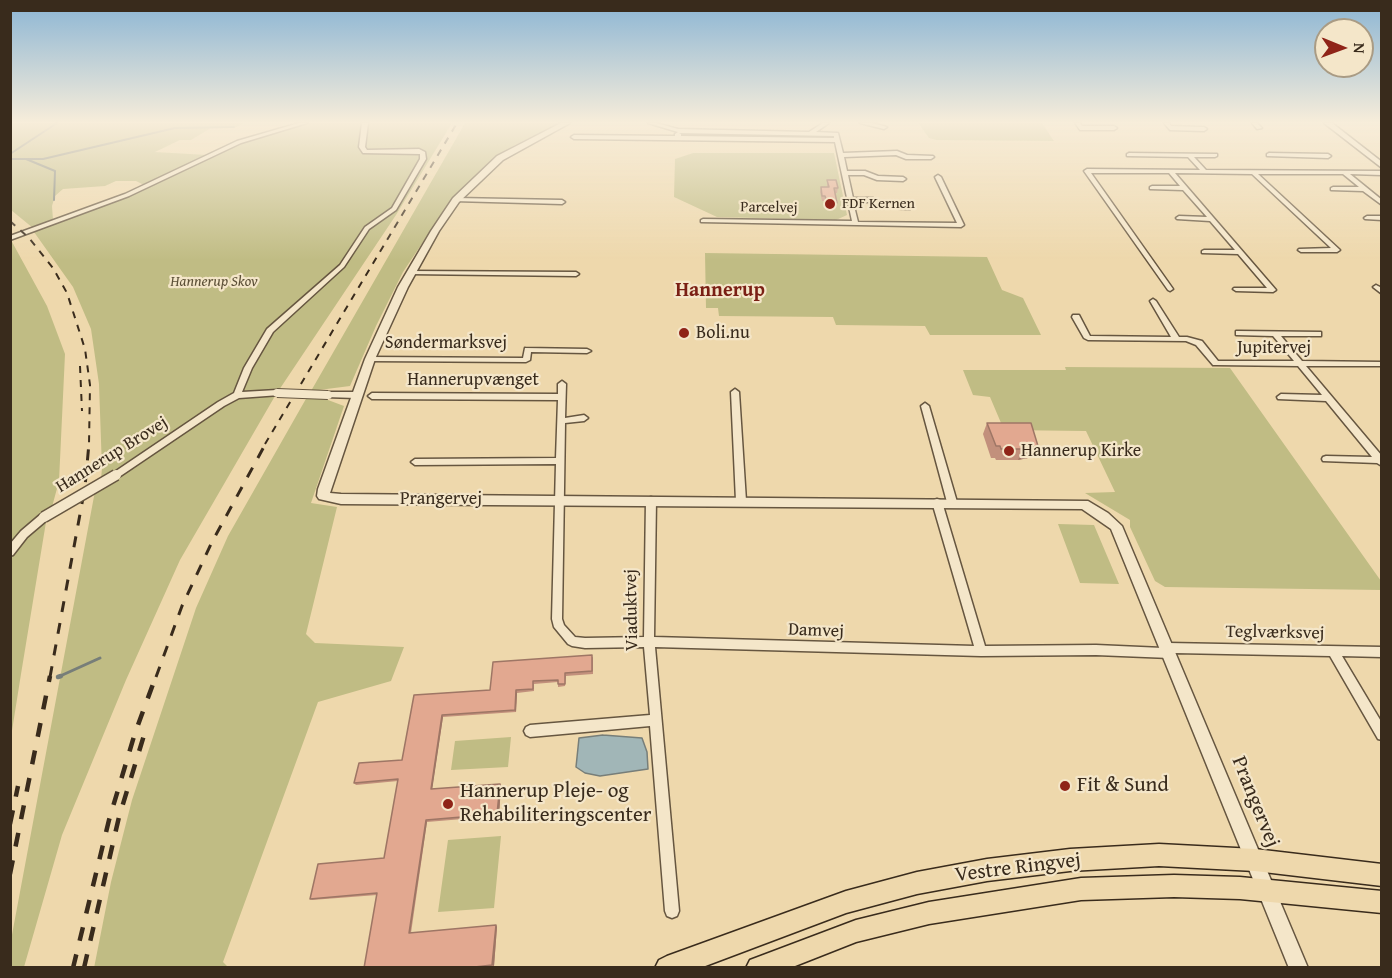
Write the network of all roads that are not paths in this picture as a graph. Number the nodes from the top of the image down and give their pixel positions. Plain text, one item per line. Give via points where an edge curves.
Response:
1 (182, 169) edge
2 (417, 169) edge
3 (489, 169) edge
4 (843, 169) edge
5 (1202, 169) edge
6 (1314, 169) edge
7 (1170, 171) junction
8 (1205, 172) junction
9 (1253, 172) junction
10 (1319, 172) junction
11 (844, 173) junction
12 (1345, 173) junction
13 (1382, 173) edge
14 (938, 177) dead end
15 (903, 179) dead end
16 (1152, 188) dead end
17 (1186, 188) junction
18 (1333, 189) dead end
19 (1365, 189) junction
20 (456, 200) junction
21 (850, 200) junction
22 (562, 202) dead end
23 (1382, 203) edge
24 (910, 207) dead end
25 (1179, 218) dead end
26 (1367, 218) dead end
27 (1382, 218) edge
28 (1212, 219) junction
29 (703, 221) dead end
30 (855, 223) junction
31 (10, 238) edge
32 (1301, 250) dead end
33 (1204, 252) dead end
34 (1240, 252) junction
35 (411, 273) junction
36 (576, 274) dead end
37 (1170, 289) dead end
38 (1236, 290) dead end
39 (1153, 301) dead end
40 (1076, 317) dead end
41 (1239, 333) dead end
42 (1276, 334) junction
43 (1318, 334) dead end
44 (1176, 338) junction
45 (587, 351) dead end
46 (370, 359) junction
47 (1300, 363) junction
48 (1382, 364) edge
49 (562, 384) dead end
50 (735, 392) dead end
51 (237, 395) junction
52 (356, 395) junction
53 (372, 396) dead end
54 (562, 397) junction
55 (1281, 398) dead end
56 (1328, 398) junction
57 (925, 406) dead end
58 (584, 418) dead end
59 (561, 421) junction
60 (1326, 459) dead end
61 (561, 461) junction
62 (415, 462) dead end
63 (1380, 462) edge
64 (323, 496) joint
65 (560, 499) junction
66 (651, 500) junction
67 (741, 501) junction
68 (938, 502) junction
69 (952, 502) junction
70 (10, 552) edge
71 (649, 642) junction
72 (1169, 650) junction
73 (981, 651) junction
74 (1333, 651) junction
75 (1382, 652) edge
76 (656, 720) junction
77 (530, 730) dead end
78 (1382, 735) edge
79 (1255, 860) junction
80 (1382, 875) edge
81 (1268, 890) junction
82 (1382, 902) edge
83 (672, 912) dead end
84 (667, 968) edge
85 (758, 968) edge
86 (1299, 968) edge

1 - 31 street via 135,191
2 - 51 street via 394,209 368,228 342,266 270,331
3 - 20 street, Søndermarksvej
4 - 11 street
5 - 8 street
6 - 10 street
7 - 8 street
7 - 17 street
7 - 37 street via 1087,171
8 - 9 street
9 - 10 street
9 - 32 street via 1337,250
10 - 12 street
11 - 15 street
11 - 21 street
12 - 13 street
12 - 19 street
14 - 30 street, Parcelvej via 961,225
16 - 17 street
17 - 28 street
18 - 19 street
19 - 23 street
20 - 22 street
20 - 35 street, Søndermarksvej
21 - 24 street
21 - 30 street
25 - 28 street
26 - 27 street
28 - 34 street
29 - 30 street, Parcelvej
33 - 34 street
34 - 38 street via 1273,290
35 - 36 street
35 - 46 street, Søndermarksvej
39 - 44 street
40 - 44 street, Jupitervej via 1088,338
41 - 42 street
42 - 43 street
42 - 47 street
44 - 47 street, Jupitervej via 1199,343 1216,363
45 - 46 street, Søndermarksvej via 528,350 526,360
46 - 52 street, Søndermarksvej
47 - 48 street, Jupitervej
47 - 56 street
49 - 54 street, Hannerupvænget
50 - 67 street
51 - 52 street, Hannerup Brovej, bridge
51 - 70 street, Hannerup Brovej, bridge via 44,517
52 - 64 street, Søndermarksvej
53 - 54 street, Hannerupvænget via 382,400
54 - 59 street, Hannerupvænget
55 - 56 street
56 - 63 street
57 - 69 street
58 - 59 street
59 - 61 street, Hannerupvænget
60 - 63 street
61 - 62 street
61 - 65 street, Hannerupvænget
64 - 65 street, Prangervej
65 - 66 street, Prangervej
65 - 71 street via 558,627 572,641
66 - 67 street, Prangervej
66 - 71 street, Viaduktvej
67 - 68 street, Prangervej
68 - 69 street, Prangervej
68 - 73 street
69 - 72 street, Prangervej via 1074,503 1084,504 1104,516 1116,526
71 - 73 street, Damvej
71 - 76 street, Viaduktvej
72 - 73 street, Damvej
72 - 74 street, Teglværksvej
72 - 79 street, Prangervej
74 - 75 street, Teglværksvej
74 - 78 street
76 - 77 street
76 - 83 street, Viaduktvej
79 - 80 main road, Vestre Ringvej
79 - 81 street, Prangervej
79 - 84 main road, Vestre Ringvej via 1159,855 1070,860 975,872 846,902
81 - 82 main road, Vestre Ringvej
81 - 85 main road, Vestre Ringvej via 1174,886 1093,889 997,901 856,932
81 - 86 street, Prangervej

